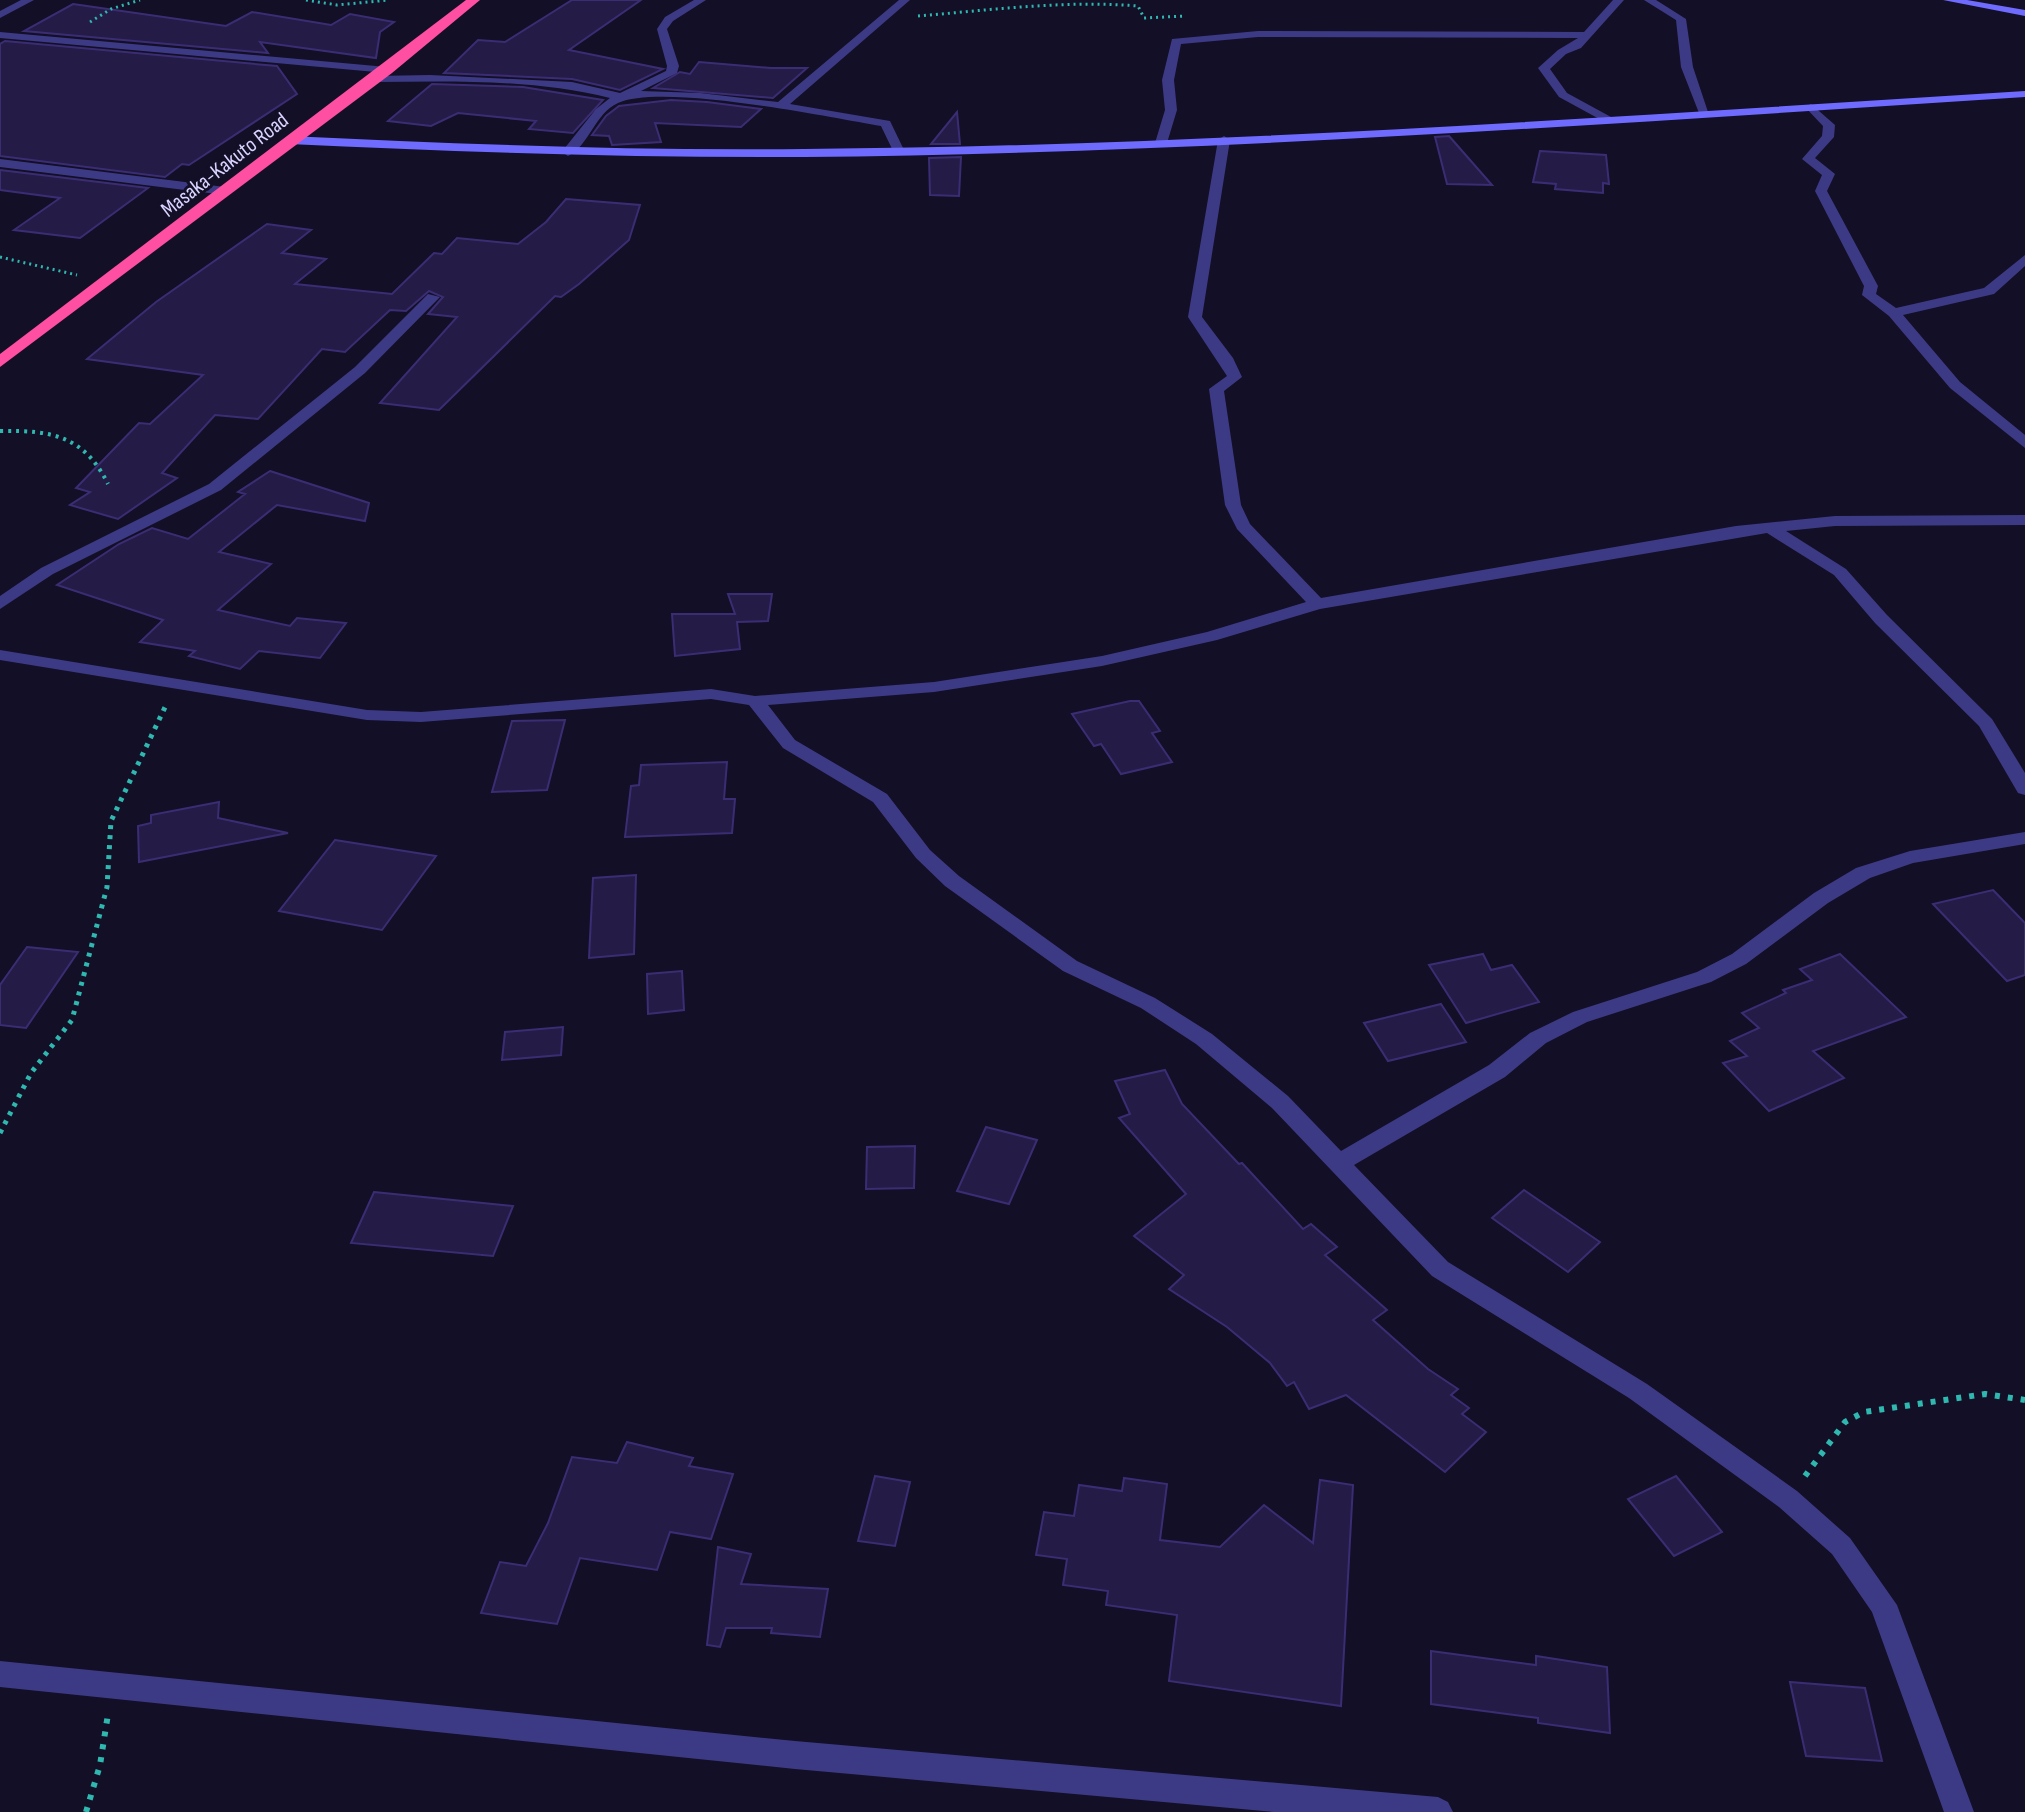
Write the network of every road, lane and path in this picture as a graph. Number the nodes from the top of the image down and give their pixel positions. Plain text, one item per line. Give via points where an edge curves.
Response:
1 (29, 0) edge
2 (140, 0) edge
3 (306, 0) edge
4 (389, 0) edge
5 (474, 0) edge
6 (701, 0) edge
7 (905, 0) edge
8 (1619, 0) edge
9 (1649, 0) edge
10 (1948, 0) edge
11 (337, 2) edge
12 (2025, 13) edge
13 (0, 15) edge
14 (886, 17) junction
15 (0, 35) edge
16 (1586, 35) junction
17 (55, 40) junction
18 (1176, 41) junction
19 (381, 75) junction
20 (2025, 94) edge
21 (621, 97) junction
22 (781, 106) junction
23 (1811, 107) junction
24 (1705, 113) junction
25 (1607, 119) junction
26 (289, 140) junction
27 (1224, 140) junction
28 (1161, 143) junction
29 (898, 150) junction
30 (568, 152) junction
31 (0, 163) edge
32 (225, 191) junction
33 (0, 257) edge
34 (2025, 259) edge
35 (105, 282) junction
36 (433, 297) dead end
37 (1894, 313) junction
38 (0, 362) edge
39 (0, 431) edge
40 (2025, 443) edge
41 (108, 484) dead end
42 (2025, 520) edge
43 (1771, 528) junction
44 (0, 604) edge
45 (1317, 604) junction
46 (0, 655) edge
47 (176, 684) junction
48 (755, 701) junction
49 (2025, 789) edge
50 (2025, 838) edge
51 (0, 1133) edge
52 (1340, 1162) junction
53 (2025, 1400) edge
54 (1788, 1499) junction
55 (0, 1674) edge
56 (112, 1685) junction
57 (86, 1812) edge
58 (1438, 1812) edge
59 (1959, 1812) edge

1 - 13 street
2 - 17 path via 111,9
3 - 11 path
4 - 11 path
5 - 19 highway, Masaka-Kakuto Road
6 - 21 street via 662,29 671,73
7 - 14 street
8 - 16 street
9 - 24 street via 1681,19 1687,67
10 - 12 street
14 - 18 path via 1021,2 1118,2 1138,6 1144,18 1199,15 1200,24
14 - 22 street
15 - 17 street
16 - 18 street via 1258,34
16 - 25 street via 1544,68 1563,95
17 - 19 street
18 - 28 street via 1168,80 1171,110
19 - 21 street via 572,85
19 - 26 highway, Masaka-Kakuto Road
20 - 23 street
21 - 22 street via 659,95
21 - 30 street via 611,101
22 - 29 street via 886,123
23 - 24 street
23 - 37 street via 1829,125 1828,137 1808,159 1829,174 1821,191 1871,286 1869,295
24 - 25 street
25 - 27 street
26 - 30 street
26 - 32 highway, Masaka-Kakuto Road
27 - 28 street
27 - 45 street via 1195,317 1230,362 1235,377 1216,389 1233,505 1243,526
28 - 29 street
29 - 30 street
31 - 32 street
32 - 35 highway, Masaka-Kakuto Road
33 - 35 path
34 - 37 street via 1989,291
35 - 38 highway, Masaka-Kakuto Road
36 - 44 street via 360,370 215,487 47,571
37 - 40 street via 1955,385
39 - 41 path via 82,447 96,459
42 - 43 street via 1835,521
43 - 45 street via 1613,550
43 - 49 street via 1840,572 1986,723
45 - 48 street via 1102,661 934,687
46 - 47 street
47 - 48 street via 367,715 421,717 711,694
47 - 51 path via 111,821 107,887 72,1020 31,1073
48 - 52 street via 789,744 880,798 923,854 952,881 1070,966 1148,1003 1204,1039 1280,1102
50 - 52 street via 1910,857 1863,873 1739,959 1704,977 1552,1031 1497,1071
52 - 54 street via 1440,1269 1638,1391
53 - 54 path via 1985,1394 1864,1412 1845,1422
54 - 59 street via 1841,1546 1883,1605
55 - 56 street
56 - 57 path via 100,1765
56 - 58 street via 795,1755

